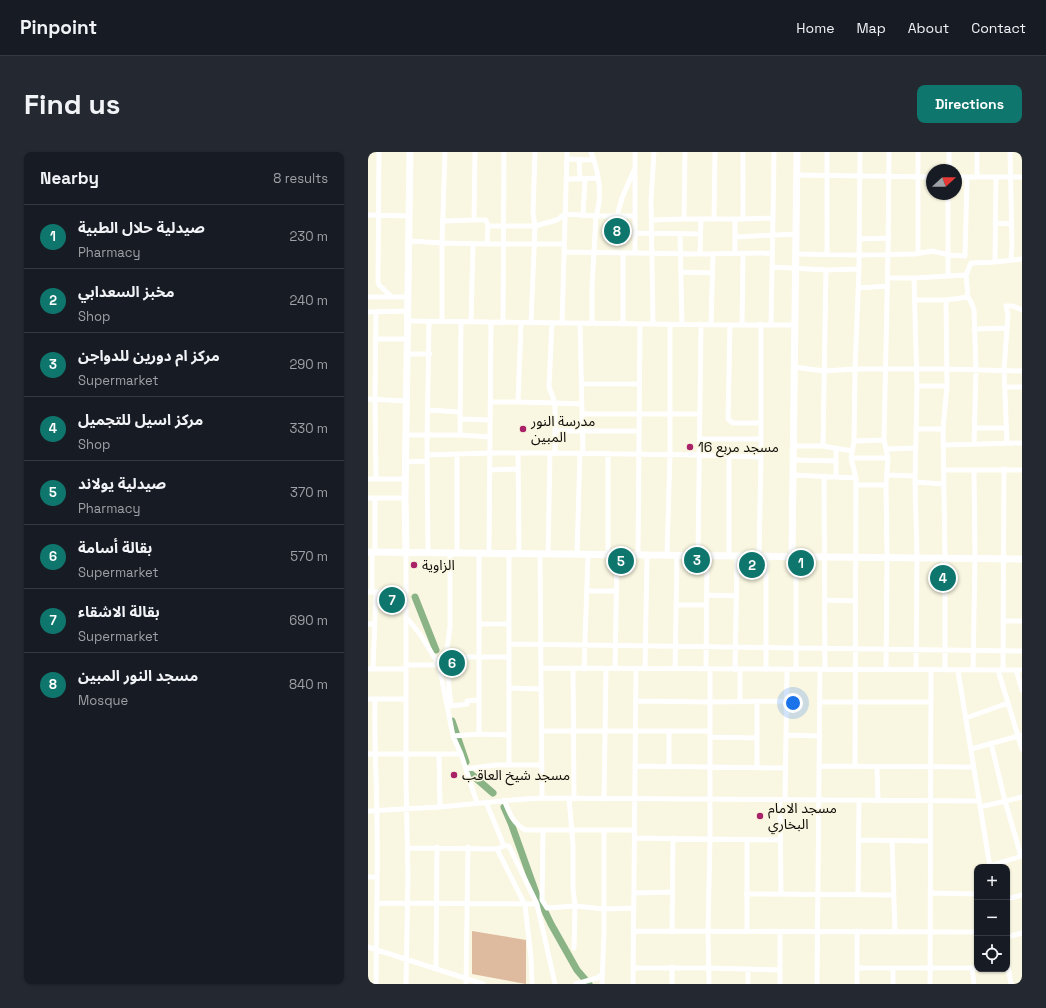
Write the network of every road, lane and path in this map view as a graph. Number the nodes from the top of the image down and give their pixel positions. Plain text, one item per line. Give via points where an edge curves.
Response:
1 (379, 152) edge
2 (410, 152) edge
3 (445, 152) edge
4 (475, 152) edge
5 (504, 152) edge
6 (535, 152) edge
7 (567, 152) edge
8 (591, 152) edge
9 (635, 152) edge
10 (654, 152) edge
11 (686, 152) edge
12 (715, 152) edge
13 (743, 152) edge
14 (774, 152) edge
15 (797, 152) edge
16 (827, 152) edge
17 (860, 152) edge
18 (889, 152) edge
19 (918, 152) edge
20 (949, 152) edge
21 (977, 152) edge
22 (1010, 152) edge
23 (567, 159) junction
24 (579, 159) junction
25 (594, 160) junction
26 (949, 164) edge
27 (635, 169) junction
28 (796, 175) junction
29 (827, 176) junction
30 (860, 176) junction
31 (889, 176) junction
32 (977, 176) junction
33 (918, 177) junction
34 (926, 177) edge
35 (962, 177) edge
36 (967, 177) junction
37 (996, 177) junction
38 (1011, 177) junction
39 (598, 178) junction
40 (1022, 178) edge
41 (567, 179) junction
42 (582, 179) junction
43 (948, 200) edge
44 (565, 214) junction
45 (368, 215) edge
46 (378, 215) junction
47 (409, 216) junction
48 (583, 216) junction
49 (596, 216) junction
50 (617, 216) junction
51 (635, 216) junction
52 (773, 218) junction
53 (684, 219) junction
54 (700, 219) junction
55 (714, 219) junction
56 (735, 219) junction
57 (743, 219) junction
58 (474, 220) junction
59 (652, 220) junction
60 (442, 221) junction
61 (995, 223) junction
62 (1011, 224) junction
63 (488, 226) junction
64 (503, 226) junction
65 (535, 226) junction
66 (635, 233) junction
67 (652, 233) junction
68 (680, 234) junction
69 (700, 234) junction
70 (795, 234) junction
71 (773, 236) junction
72 (735, 237) junction
73 (889, 238) junction
74 (859, 239) junction
75 (409, 240) junction
76 (442, 243) junction
77 (473, 244) junction
78 (488, 244) junction
79 (503, 244) junction
80 (534, 244) junction
81 (564, 244) junction
82 (564, 252) junction
83 (595, 253) junction
84 (623, 253) junction
85 (635, 253) junction
86 (652, 253) junction
87 (681, 253) junction
88 (772, 253) junction
89 (918, 253) junction
90 (700, 254) junction
91 (713, 254) junction
92 (735, 254) junction
93 (743, 254) junction
94 (795, 254) junction
95 (827, 254) junction
96 (888, 254) junction
97 (947, 254) junction
98 (859, 255) junction
99 (965, 256) junction
100 (1022, 259) edge
101 (1011, 260) junction
102 (995, 262) junction
103 (971, 263) junction
104 (773, 267) junction
105 (795, 268) junction
106 (859, 269) junction
107 (826, 270) junction
108 (682, 272) junction
109 (712, 273) junction
110 (948, 275) junction
111 (966, 275) junction
112 (888, 278) junction
113 (914, 278) junction
114 (888, 286) junction
115 (858, 288) junction
116 (368, 297) edge
117 (392, 297) junction
118 (408, 297) junction
119 (968, 297) junction
120 (914, 300) junction
121 (946, 300) junction
122 (1022, 310) edge
123 (408, 311) junction
124 (368, 312) edge
125 (376, 313) junction
126 (408, 321) junction
127 (429, 322) junction
128 (442, 322) junction
129 (461, 322) junction
130 (471, 322) junction
131 (491, 323) junction
132 (503, 323) junction
133 (521, 323) junction
134 (531, 323) junction
135 (552, 323) junction
136 (562, 323) junction
137 (580, 323) junction
138 (592, 324) junction
139 (622, 324) junction
140 (640, 324) junction
141 (653, 324) junction
142 (670, 324) junction
143 (682, 324) junction
144 (701, 324) junction
145 (761, 324) junction
146 (771, 324) junction
147 (795, 324) junction
148 (711, 325) junction
149 (730, 325) junction
150 (742, 325) junction
151 (1007, 328) junction
152 (974, 329) junction
153 (376, 339) junction
154 (407, 339) junction
155 (407, 354) junction
156 (430, 354) junction
157 (794, 367) junction
158 (947, 368) junction
159 (855, 369) junction
160 (885, 369) junction
161 (917, 369) junction
162 (976, 369) junction
163 (1004, 370) junction
164 (1022, 370) edge
165 (824, 371) junction
166 (581, 384) junction
167 (639, 384) junction
168 (917, 386) junction
169 (946, 386) junction
170 (1006, 387) junction
171 (1022, 387) edge
172 (368, 399) edge
173 (375, 399) junction
174 (407, 401) junction
175 (490, 402) junction
176 (518, 402) junction
177 (555, 403) junction
178 (582, 404) junction
179 (428, 410) junction
180 (460, 412) junction
181 (583, 414) junction
182 (700, 414) junction
183 (639, 415) junction
184 (670, 415) junction
185 (460, 420) junction
186 (490, 420) junction
187 (761, 423) junction
188 (974, 428) junction
189 (1006, 428) junction
190 (916, 429) junction
191 (944, 429) junction
192 (584, 430) junction
193 (555, 431) junction
194 (639, 431) junction
195 (460, 434) junction
196 (406, 435) junction
197 (427, 436) junction
198 (490, 437) junction
199 (700, 439) junction
200 (761, 439) junction
201 (884, 440) junction
202 (854, 441) junction
203 (1007, 443) junction
204 (1022, 443) edge
205 (974, 444) junction
206 (944, 445) junction
207 (793, 446) junction
208 (823, 446) junction
209 (916, 448) junction
210 (836, 449) junction
211 (886, 449) junction
212 (852, 451) junction
213 (490, 453) junction
214 (518, 453) junction
215 (553, 453) junction
216 (581, 453) junction
217 (458, 454) junction
218 (608, 454) junction
219 (639, 454) junction
220 (670, 454) junction
221 (428, 455) junction
222 (700, 455) junction
223 (729, 456) junction
224 (761, 458) junction
225 (851, 458) junction
226 (888, 458) junction
227 (793, 460) junction
228 (427, 461) junction
229 (836, 461) junction
230 (406, 462) junction
231 (518, 469) junction
232 (1004, 469) junction
233 (490, 470) junction
234 (944, 470) junction
235 (974, 470) junction
236 (1022, 470) edge
237 (793, 475) junction
238 (888, 475) junction
239 (824, 476) junction
240 (836, 476) junction
241 (915, 476) junction
242 (856, 478) junction
243 (368, 479) edge
244 (376, 479) junction
245 (405, 479) junction
246 (915, 482) junction
247 (944, 484) junction
248 (856, 485) junction
249 (886, 485) junction
250 (368, 498) edge
251 (375, 498) junction
252 (405, 498) junction
253 (372, 552) edge
254 (406, 553) junction
255 (428, 553) junction
256 (454, 553) junction
257 (479, 554) junction
258 (489, 554) junction
259 (509, 554) junction
260 (519, 554) junction
261 (540, 554) junction
262 (548, 554) junction
263 (577, 554) junction
264 (588, 554) junction
265 (608, 555) junction
266 (617, 555) junction
267 (638, 555) junction
268 (647, 555) junction
269 (667, 555) junction
270 (677, 555) junction
271 (698, 555) junction
272 (706, 556) junction
273 (733, 556) junction
274 (763, 556) junction
275 (794, 556) junction
276 (825, 557) junction
277 (856, 557) junction
278 (887, 557) junction
279 (917, 558) junction
280 (945, 558) junction
281 (975, 558) junction
282 (1004, 559) junction
283 (1022, 559) edge
284 (587, 591) junction
285 (616, 591) junction
286 (372, 592) edge
287 (406, 592) junction
288 (706, 596) junction
289 (736, 596) junction
290 (825, 600) junction
291 (856, 602) junction
292 (706, 604) junction
293 (676, 605) junction
294 (406, 617) junction
295 (1003, 621) junction
296 (1022, 621) edge
297 (368, 624) edge
298 (374, 624) junction
299 (479, 624) junction
300 (509, 624) junction
301 (509, 644) junction
302 (541, 645) junction
303 (585, 645) junction
304 (615, 646) junction
305 (645, 646) junction
306 (675, 646) junction
307 (706, 647) junction
308 (736, 647) junction
309 (766, 648) junction
310 (795, 648) junction
311 (825, 648) junction
312 (856, 648) junction
313 (886, 649) junction
314 (916, 649) junction
315 (945, 649) junction
316 (974, 649) junction
317 (1003, 650) junction
318 (1022, 650) edge
319 (446, 657) junction
320 (479, 657) junction
321 (509, 657) junction
322 (438, 665) junction
323 (406, 667) junction
324 (541, 668) junction
325 (573, 668) junction
326 (370, 669) edge
327 (584, 669) junction
328 (606, 669) junction
329 (615, 669) junction
330 (636, 669) junction
331 (645, 669) junction
332 (675, 669) junction
333 (708, 670) junction
334 (738, 670) junction
335 (766, 670) junction
336 (786, 670) junction
337 (796, 670) junction
338 (822, 670) junction
339 (855, 670) junction
340 (886, 670) junction
341 (916, 670) junction
342 (931, 670) junction
343 (945, 670) junction
344 (958, 670) junction
345 (973, 670) junction
346 (1000, 670) junction
347 (1016, 670) junction
348 (1022, 670) edge
349 (509, 688) junction
350 (541, 689) junction
351 (1022, 690) edge
352 (368, 698) edge
353 (375, 699) junction
354 (406, 699) junction
355 (479, 700) junction
356 (636, 701) junction
357 (740, 701) junction
358 (757, 701) junction
359 (786, 701) junction
360 (710, 702) junction
361 (820, 702) junction
362 (855, 702) junction
363 (931, 702) junction
364 (1008, 703) junction
365 (966, 718) junction
366 (368, 722) edge
367 (375, 723) junction
368 (541, 730) junction
369 (574, 730) junction
370 (604, 731) junction
371 (636, 731) junction
372 (669, 731) junction
373 (710, 731) junction
374 (479, 734) junction
375 (509, 735) junction
376 (786, 735) junction
377 (1020, 735) edge
378 (453, 736) junction
379 (820, 736) junction
380 (710, 737) junction
381 (757, 738) junction
382 (991, 743) junction
383 (971, 748) junction
384 (1022, 749) edge
385 (368, 754) edge
386 (375, 754) junction
387 (461, 754) junction
388 (406, 755) junction
389 (439, 755) junction
390 (509, 765) junction
391 (542, 765) junction
392 (635, 766) junction
393 (819, 766) junction
394 (855, 766) junction
395 (669, 767) junction
396 (877, 767) junction
397 (931, 767) junction
398 (974, 767) junction
399 (710, 768) junction
400 (757, 768) junction
401 (786, 768) junction
402 (466, 769) junction
403 (1022, 797) edge
404 (542, 798) junction
405 (572, 798) junction
406 (604, 799) junction
407 (635, 799) junction
408 (504, 800) junction
409 (709, 800) junction
410 (783, 800) junction
411 (819, 801) junction
412 (859, 801) junction
413 (878, 801) junction
414 (931, 801) junction
415 (979, 801) junction
416 (1005, 801) junction
417 (486, 802) junction
418 (477, 803) junction
419 (440, 807) junction
420 (406, 808) junction
421 (980, 808) junction
422 (376, 810) junction
423 (368, 811) edge
424 (543, 830) junction
425 (604, 830) junction
426 (634, 830) junction
427 (571, 831) junction
428 (634, 838) junction
429 (673, 838) junction
430 (710, 838) junction
431 (747, 839) junction
432 (780, 840) junction
433 (859, 840) junction
434 (892, 840) junction
435 (931, 841) junction
436 (504, 846) junction
437 (437, 847) junction
438 (468, 847) junction
439 (408, 848) junction
440 (497, 849) junction
441 (1022, 856) edge
442 (990, 864) edge
443 (996, 864) edge
444 (368, 877) edge
445 (377, 877) junction
446 (673, 892) junction
447 (634, 893) junction
448 (931, 893) junction
449 (746, 894) junction
450 (782, 894) junction
451 (818, 894) junction
452 (974, 894) edge
453 (858, 895) junction
454 (894, 895) junction
455 (1022, 895) edge
456 (1010, 899) edge
457 (378, 903) junction
458 (407, 904) junction
459 (436, 904) junction
460 (537, 904) junction
461 (467, 905) junction
462 (525, 905) junction
463 (575, 906) junction
464 (604, 908) junction
465 (634, 908) junction
466 (634, 931) junction
467 (747, 931) junction
468 (857, 931) junction
469 (895, 931) junction
470 (930, 931) junction
471 (672, 932) junction
472 (708, 932) junction
473 (780, 932) junction
474 (818, 932) junction
475 (974, 932) edge
476 (1022, 933) edge
477 (1010, 936) edge
478 (368, 947) edge
479 (574, 948) dead end
480 (376, 949) junction
481 (406, 959) junction
482 (672, 967) junction
483 (436, 968) junction
484 (633, 968) junction
485 (709, 968) junction
486 (858, 968) junction
487 (893, 968) junction
488 (930, 968) junction
489 (974, 968) edge
490 (748, 969) junction
491 (780, 970) junction
492 (974, 972) edge
493 (1009, 972) edge
494 (601, 975) junction
495 (466, 981) edge
496 (376, 984) edge
497 (406, 984) edge
498 (483, 984) edge
499 (532, 984) edge
500 (555, 984) edge
501 (576, 984) edge
502 (602, 984) edge
503 (633, 984) edge
504 (672, 984) edge
505 (709, 984) edge
506 (748, 984) edge
507 (780, 984) edge
508 (817, 984) edge
509 (857, 984) edge
510 (893, 984) edge
511 (930, 984) edge
512 (974, 984) edge
513 (1011, 984) edge

1 - 46 street
2 - 47 street
3 - 60 street
4 - 58 street
5 - 64 street
6 - 65 street
7 - 23 street
8 - 25 street
9 - 27 street
10 - 59 street
11 - 53 street
12 - 55 street
13 - 57 street
14 - 52 street
15 - 28 street
16 - 29 street
17 - 30 street
18 - 31 street
19 - 33 street
20 - 26 street
21 - 32 street
22 - 38 street
23 - 24 street
23 - 41 street
24 - 25 street
24 - 42 street
25 - 39 street
27 - 50 street
27 - 51 street
28 - 29 street
28 - 70 street
29 - 30 street
29 - 95 street
30 - 31 street
30 - 74 street
31 - 33 street
31 - 73 street
32 - 36 street
32 - 37 street
33 - 34 street
33 - 89 street
35 - 36 street
36 - 99 street
37 - 38 street
37 - 61 street
38 - 40 street
38 - 62 street
39 - 42 street
39 - 49 street via 600,206
41 - 42 street
41 - 44 street
42 - 48 street
43 - 97 street
44 - 48 street
44 - 65 street via 558,220
44 - 81 street
45 - 46 street
46 - 47 street
46 - 117 street via 378,280 379,285
47 - 75 street
48 - 49 street
49 - 50 street
49 - 83 street
50 - 51 street
51 - 66 street
52 - 57 street
52 - 71 street
53 - 54 street
53 - 59 street
54 - 55 street
54 - 69 street
55 - 56 street
56 - 57 street
56 - 72 street
58 - 60 street
58 - 63 street via 486,220
59 - 67 street
60 - 76 street
61 - 62 street
61 - 102 street
62 - 101 street
63 - 64 street
63 - 78 street
64 - 65 street
64 - 79 street
65 - 80 street
66 - 67 street
66 - 85 street
67 - 68 street
67 - 86 street
68 - 69 street
68 - 87 street
69 - 90 street
70 - 71 street
70 - 94 street
71 - 72 street
71 - 88 street
72 - 92 street
73 - 74 street
73 - 96 street
74 - 98 street
75 - 76 street
75 - 118 street
76 - 77 street
76 - 128 street
77 - 78 street
77 - 130 street
78 - 79 street
79 - 80 street
79 - 132 street
80 - 81 street
80 - 134 street
81 - 82 street
82 - 83 street
82 - 136 street
83 - 84 street
83 - 138 street
84 - 85 street
84 - 139 street
85 - 86 street
86 - 87 street
86 - 141 street
87 - 90 street
87 - 108 street
88 - 93 street
88 - 104 street
89 - 96 street
89 - 97 street via 932,251
90 - 91 street
91 - 92 street
91 - 109 street
92 - 93 street
93 - 150 street
94 - 95 street
94 - 105 street
95 - 98 street
96 - 98 street
96 - 112 street
97 - 99 street
97 - 110 street
98 - 106 street
99 - 103 street
100 - 101 street
101 - 102 street
102 - 103 street
103 - 111 street
104 - 105 street
104 - 146 street
105 - 107 street
105 - 147 street
106 - 107 street
106 - 115 street
107 - 165 street
108 - 109 street
108 - 143 street
109 - 148 street
110 - 111 street
110 - 113 street
111 - 119 street
112 - 113 street
112 - 114 street
113 - 120 street
114 - 115 street
114 - 160 street
115 - 159 street
116 - 117 street
117 - 118 street
118 - 123 street
119 - 121 street
119 - 152 street via 973,306
120 - 121 street
120 - 161 street
121 - 158 street
122 - 151 street via 1006,306
123 - 125 street
123 - 126 street
124 - 125 street
125 - 153 street
126 - 127 street
126 - 154 street
127 - 128 street
127 - 156 street
128 - 129 street
129 - 130 street
129 - 180 street
130 - 131 street
131 - 132 street
131 - 175 street
132 - 133 street
133 - 134 street
133 - 176 street
134 - 135 street
135 - 136 street
135 - 177 street via 549,387
136 - 137 street
137 - 138 street
137 - 166 street
138 - 139 street
139 - 140 street
140 - 141 street
140 - 167 street
141 - 142 street
142 - 143 street
142 - 184 street
143 - 144 street
144 - 148 street
144 - 182 street
145 - 146 street
145 - 150 street
145 - 187 street
146 - 147 street
147 - 157 street
148 - 149 street
149 - 150 street
149 - 187 street via 728,419 733,423
151 - 152 street
151 - 163 street
152 - 162 street
153 - 154 street
153 - 173 street
154 - 155 street
155 - 156 street
155 - 174 street
156 - 179 street
157 - 165 street
157 - 207 street
158 - 161 street
158 - 162 street
158 - 169 street
159 - 160 street
159 - 165 street
159 - 202 street
160 - 161 street
160 - 201 street
161 - 168 street
162 - 163 street
162 - 188 street
163 - 164 street
163 - 170 street
165 - 208 street
166 - 167 street
166 - 178 street
167 - 183 street
168 - 169 street
168 - 190 street
169 - 191 street
170 - 171 street
170 - 189 street
172 - 173 street
173 - 174 street
173 - 244 street
174 - 196 street
175 - 176 street
175 - 186 street
176 - 177 street
177 - 178 street
177 - 193 street
178 - 181 street
179 - 180 street
179 - 197 street
180 - 185 street
181 - 183 street
181 - 192 street
182 - 184 street
182 - 199 street
183 - 184 street
183 - 194 street
184 - 220 street
185 - 186 street
185 - 195 street
186 - 198 street
187 - 200 street
188 - 189 street
188 - 205 street
189 - 203 street
190 - 191 street
190 - 209 street
191 - 206 street
192 - 193 street
192 - 194 street
192 - 216 street
193 - 215 street
194 - 219 street
195 - 197 street
195 - 198 street
196 - 197 street
196 - 230 street
197 - 221 street
198 - 213 street
199 - 200 street
199 - 222 street
200 - 224 street
201 - 202 street
201 - 211 street
202 - 212 street
203 - 204 street
203 - 205 street
205 - 206 street
206 - 234 street
207 - 208 street
207 - 227 street
208 - 210 street
209 - 211 street
209 - 241 street
210 - 212 street
210 - 229 street
211 - 226 street
212 - 225 street
213 - 214 street
213 - 217 street
213 - 233 street
214 - 215 street
214 - 231 street
215 - 216 street
215 - 262 street
216 - 218 street
216 - 263 street
217 - 221 street
217 - 256 street
218 - 219 street
218 - 265 street
219 - 220 street
219 - 267 street
220 - 222 street
220 - 269 street
221 - 228 street
222 - 223 street
222 - 271 street
223 - 224 street
223 - 273 street
224 - 274 street
225 - 226 street
225 - 242 street
226 - 238 street
227 - 229 street
227 - 237 street
228 - 230 street
228 - 255 street
229 - 240 street
230 - 245 street
231 - 233 street
231 - 260 street
232 - 235 street
232 - 236 street
232 - 282 street
233 - 258 street
234 - 235 street
234 - 247 street
235 - 281 street
237 - 239 street
237 - 275 street
238 - 241 street
238 - 249 street
239 - 240 street
239 - 276 street
240 - 242 street
241 - 246 street
242 - 248 street
243 - 244 street
244 - 245 street
245 - 252 street
246 - 247 street
246 - 279 street
247 - 280 street
248 - 249 street
248 - 277 street
249 - 278 street
250 - 251 street
251 - 252 street
251 - 253 street
252 - 254 street
253 - 254 street
253 - 286 street
254 - 255 street
254 - 287 street
255 - 256 street
256 - 257 street
256 - 319 street
257 - 258 street
257 - 299 street
258 - 259 street
259 - 260 street
259 - 300 street
260 - 261 street
261 - 262 street
261 - 302 street
262 - 263 street
263 - 264 street
264 - 265 street
264 - 284 street
265 - 266 street
266 - 267 street
266 - 285 street
267 - 268 street
268 - 269 street
268 - 305 street
269 - 270 street
270 - 271 street
270 - 293 street
271 - 272 street
272 - 273 street
272 - 288 street
273 - 274 street
273 - 289 street
274 - 275 street
274 - 309 street
275 - 276 street
275 - 310 street
276 - 277 street
276 - 290 street
277 - 278 street
277 - 291 street
278 - 279 street
278 - 313 street
279 - 280 street
279 - 314 street
280 - 281 street
280 - 315 street
281 - 282 street
281 - 316 street
282 - 283 street
282 - 295 street
284 - 285 street
284 - 303 street
285 - 304 street
286 - 287 street
286 - 298 street
287 - 294 street
288 - 289 street
288 - 292 street
289 - 308 street
290 - 291 street
290 - 311 street
291 - 312 street
292 - 293 street
292 - 307 street
293 - 306 street
294 - 322 street via 420,634
294 - 323 street
295 - 296 street
295 - 317 street
297 - 298 street
298 - 326 street
299 - 300 street
299 - 320 street
300 - 301 street
301 - 302 street
301 - 321 street
302 - 303 street
302 - 324 street
303 - 304 street
303 - 327 street
304 - 305 street
304 - 329 street
305 - 306 street
305 - 331 street
306 - 307 street
306 - 332 street
307 - 308 street
307 - 333 street
308 - 309 street
308 - 334 street
309 - 310 street
309 - 335 street
310 - 311 street
310 - 337 street
311 - 312 street
311 - 338 street
312 - 313 street
312 - 339 street
313 - 314 street
313 - 340 street
314 - 315 street
314 - 341 street
315 - 316 street
315 - 343 street
316 - 317 street
316 - 345 street
317 - 318 street
317 - 346 street
319 - 320 street
319 - 355 street via 451,706
320 - 321 street
320 - 355 street
321 - 349 street
322 - 323 street
322 - 378 street
323 - 326 street
323 - 354 street
324 - 325 street
324 - 350 street
325 - 327 street
325 - 369 street
327 - 328 street
328 - 329 street
328 - 370 street
329 - 330 street
330 - 331 street
330 - 356 street
331 - 332 street
332 - 333 street
333 - 334 street
333 - 360 street
334 - 335 street
334 - 357 street
335 - 336 street
336 - 337 street
336 - 359 street
337 - 338 street
338 - 339 street
338 - 361 street
339 - 340 street
339 - 362 street
340 - 341 street
341 - 342 street
342 - 343 street
342 - 363 street
343 - 344 street
344 - 345 street
344 - 365 street
345 - 346 street
346 - 347 street
346 - 364 street
347 - 348 street
347 - 351 street
349 - 350 street
349 - 375 street
350 - 368 street
352 - 353 street
353 - 354 street
353 - 367 street
354 - 388 street
355 - 374 street
356 - 360 street
356 - 371 street
357 - 358 street
357 - 360 street
358 - 359 street
358 - 381 street
359 - 376 street
360 - 373 street
361 - 362 street
361 - 379 street
362 - 363 street
362 - 394 street
363 - 397 street
364 - 365 street
364 - 377 street
365 - 383 street
366 - 367 street
367 - 386 street
368 - 369 street
368 - 391 street
369 - 370 street
369 - 405 street
370 - 371 street
370 - 406 street
371 - 372 street
371 - 392 street
372 - 373 street
372 - 395 street
373 - 380 street
374 - 375 street
374 - 378 street
375 - 390 street
376 - 379 street
376 - 401 street
377 - 382 street
377 - 384 street
378 - 387 street
379 - 393 street
380 - 381 street
380 - 399 street
381 - 400 street
382 - 383 street
382 - 416 street
383 - 398 street
385 - 386 street
386 - 388 street
386 - 422 street
387 - 389 street
387 - 402 street
388 - 389 street
388 - 420 street
389 - 419 street
390 - 391 street
390 - 402 street
391 - 404 street
392 - 395 street
392 - 407 street
393 - 394 street
393 - 411 street
394 - 396 street
395 - 399 street
396 - 397 street
396 - 413 street
397 - 398 street
397 - 414 street
398 - 415 street
399 - 400 street
399 - 409 street
400 - 401 street
401 - 410 street
402 - 418 street
403 - 416 street
404 - 405 street
404 - 408 street
405 - 406 street
405 - 427 street
406 - 407 street
407 - 409 street
407 - 426 street
408 - 417 street
408 - 424 street via 518,826 525,830
409 - 410 street
409 - 430 street
410 - 411 street
410 - 432 street
411 - 412 street
411 - 451 street
412 - 413 street
412 - 433 street
413 - 414 street
414 - 415 street
414 - 435 street
415 - 421 street
416 - 421 street
416 - 441 street
417 - 418 street
417 - 436 street
418 - 419 street
419 - 420 street
420 - 422 street
420 - 439 street
421 - 442 street
422 - 423 street
422 - 445 street
424 - 427 street
424 - 463 street via 543,903 546,908
425 - 426 street
425 - 427 street
425 - 464 street
426 - 428 street
427 - 463 street
428 - 429 street
428 - 447 street
429 - 430 street
429 - 446 street
430 - 431 street
430 - 472 street
431 - 432 street
431 - 449 street
432 - 450 street
433 - 434 street
433 - 453 street
434 - 435 street
434 - 454 street
435 - 448 street
436 - 440 street
436 - 460 street via 509,846 515,855
437 - 438 street
437 - 439 street
437 - 459 street
438 - 440 street
438 - 461 street
439 - 458 street
440 - 462 street
441 - 443 street
444 - 445 street
445 - 457 street
446 - 447 street
446 - 471 street
447 - 465 street
448 - 452 street
448 - 470 street
449 - 450 street
449 - 467 street
450 - 451 street
451 - 453 street
451 - 474 street
453 - 454 street
454 - 469 street
455 - 456 street
457 - 458 street
457 - 480 street
458 - 459 street
458 - 481 street
459 - 461 street
459 - 483 street
460 - 462 street
460 - 500 street
461 - 462 street
461 - 495 street
462 - 499 street
463 - 464 street
463 - 479 street
464 - 465 street
464 - 494 street
465 - 466 street
466 - 471 street
466 - 484 street
467 - 472 street
467 - 473 street
468 - 469 street
468 - 474 street
468 - 486 street
469 - 470 street
470 - 475 street
470 - 488 street
471 - 472 street
472 - 485 street
473 - 474 street
473 - 491 street
474 - 508 street
476 - 477 street
478 - 480 street
480 - 481 street
480 - 496 street
481 - 483 street
481 - 497 street
482 - 484 street
482 - 485 street
482 - 504 street
483 - 495 street
484 - 503 street
485 - 490 street
485 - 505 street
486 - 487 street
486 - 509 street
487 - 488 street
487 - 510 street
488 - 489 street
488 - 511 street
490 - 491 street
490 - 506 street
491 - 507 street
492 - 512 street
493 - 513 street
494 - 501 street
494 - 502 street
495 - 498 street

